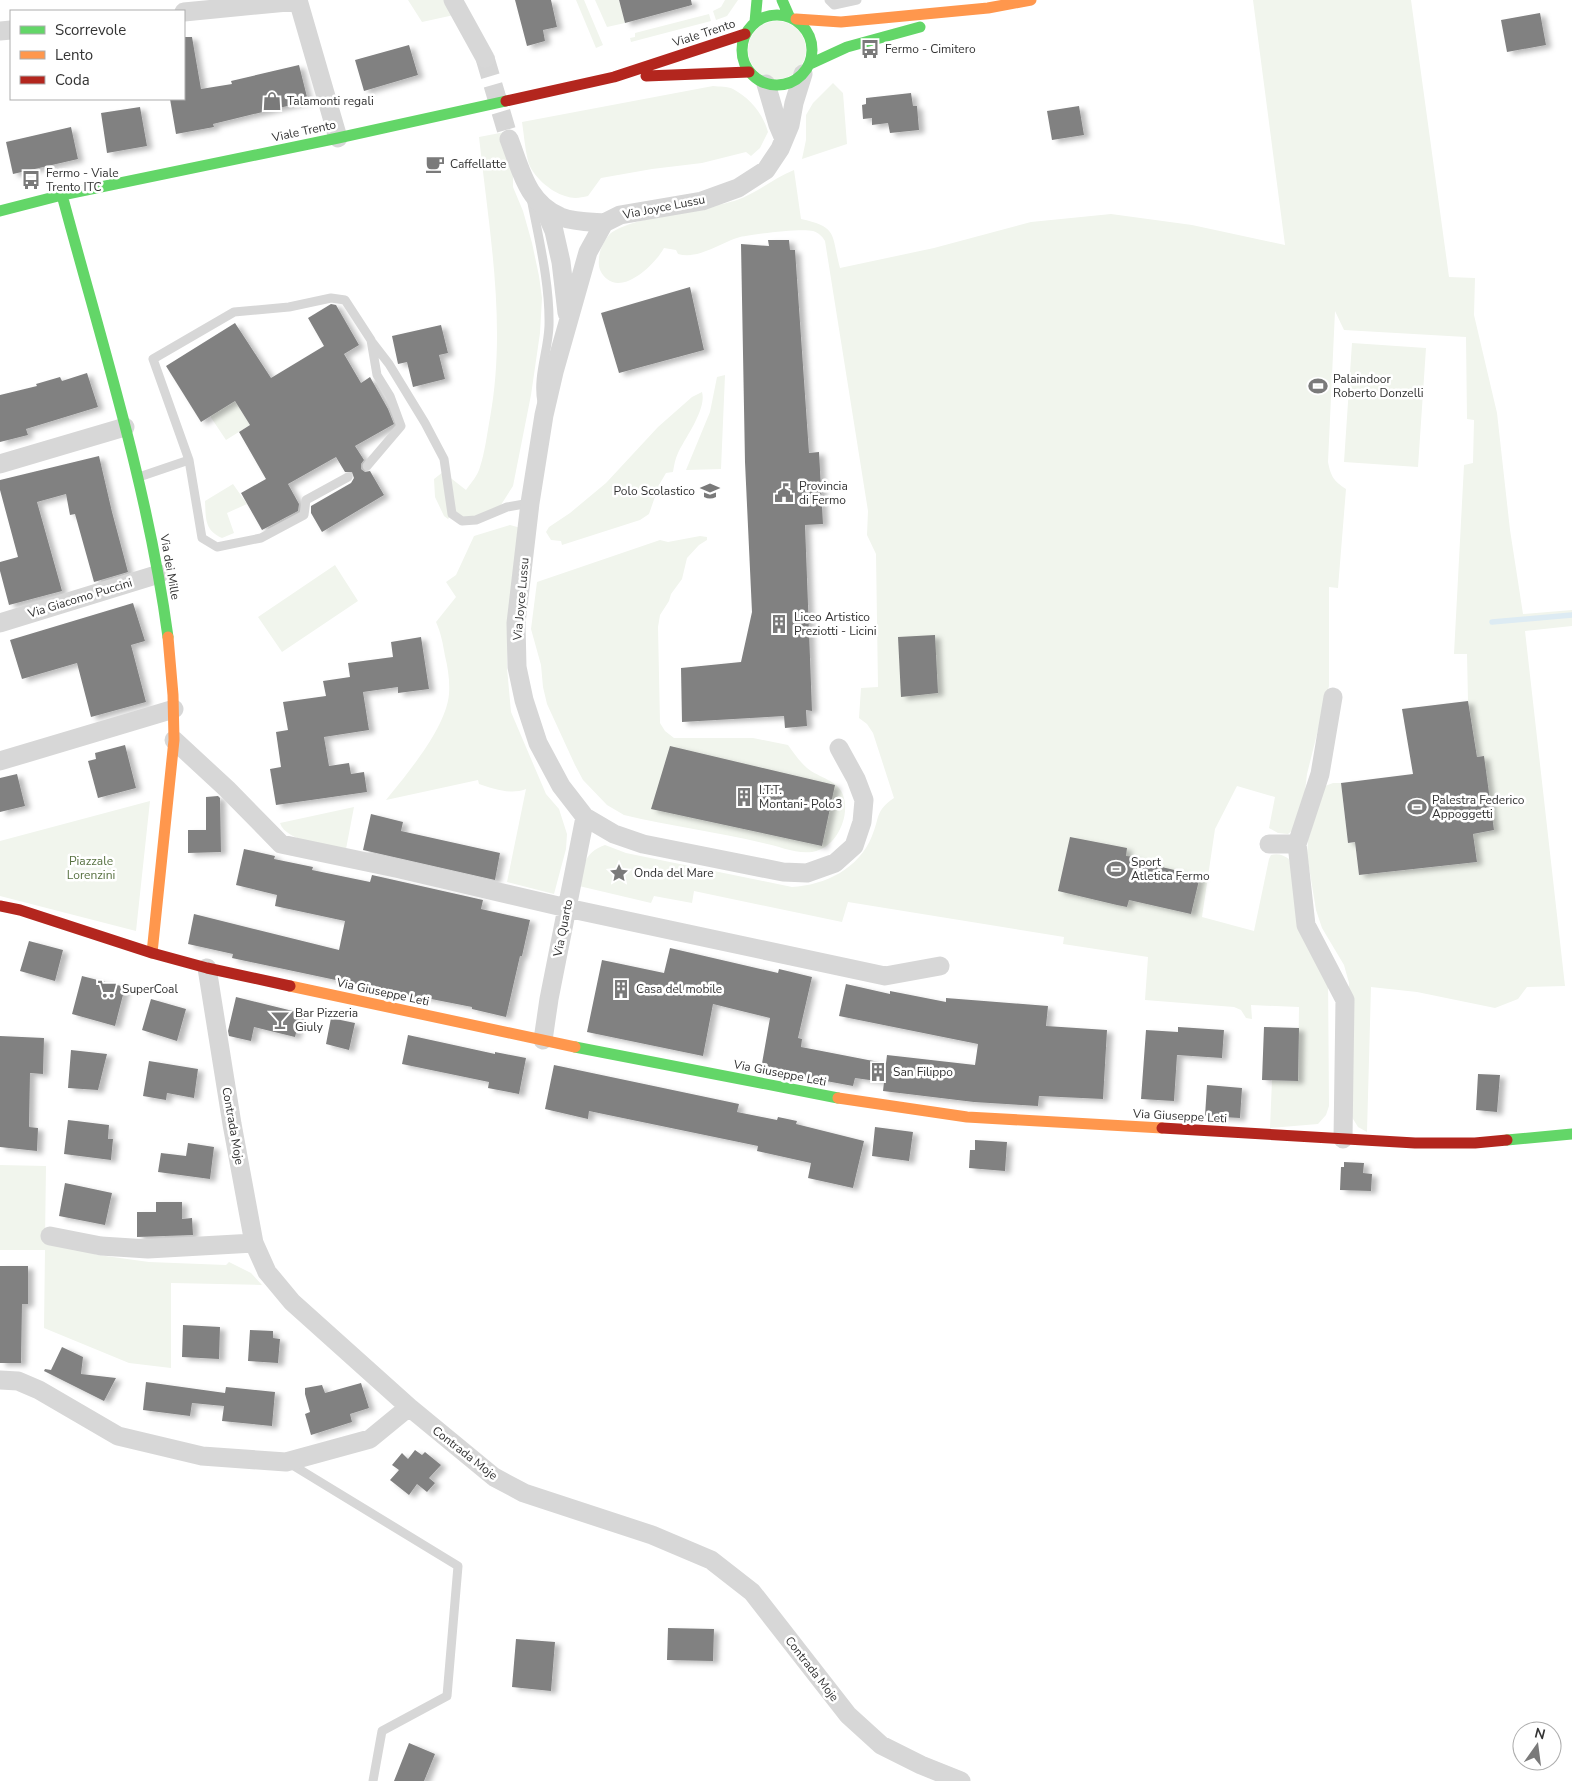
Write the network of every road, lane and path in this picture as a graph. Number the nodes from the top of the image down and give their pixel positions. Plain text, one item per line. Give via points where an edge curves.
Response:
1 (298, 0) edge
2 (453, 0) edge
3 (757, 0) edge
4 (782, 0) edge
5 (829, 0) edge
6 (857, 0) edge
7 (1031, 0) edge
8 (988, 8) junction
9 (185, 12) edge
10 (793, 18) junction
11 (755, 22) junction
12 (745, 34) junction
13 (485, 58) tunnel mouth
14 (807, 69) junction
15 (749, 72) junction
16 (614, 77) junction
17 (766, 84) junction
18 (338, 138) junction
19 (509, 139) tunnel mouth
20 (784, 139) junction
21 (530, 192) junction
22 (62, 196) junction
23 (544, 208) junction
24 (0, 212) edge
25 (604, 223) junction
26 (568, 322) junction
27 (370, 340) junction
28 (544, 415) junction
29 (125, 427) junction
30 (189, 460) junction
31 (0, 464) edge
32 (367, 466) dead end
33 (139, 477) junction
34 (348, 477) dead end
35 (530, 503) junction
36 (160, 574) junction
37 (0, 623) edge
38 (1333, 698) dead end
39 (174, 709) junction
40 (174, 740) junction
41 (839, 748) dead end
42 (0, 761) edge
43 (585, 817) junction
44 (1269, 844) dead end
45 (1296, 844) junction
46 (0, 906) edge
47 (566, 908) junction
48 (152, 953) junction
49 (940, 966) dead end
50 (207, 968) junction
51 (543, 1040) junction
52 (1572, 1134) edge
53 (1343, 1139) junction
54 (50, 1236) dead end
55 (254, 1243) junction
56 (0, 1380) edge
57 (408, 1407) junction
58 (286, 1462) junction
59 (373, 1781) edge
60 (961, 1781) edge

1 - 9 street
1 - 18 street
2 - 13 street
3 - 11 main road
4 - 10 main road
5 - 6 lane via 834,5
7 - 8 main road
8 - 10 main road via 841,22
8 - 14 main road via 847,47
10 - 11 main road via 770,15
10 - 14 main road via 805,27 811,37 813,50
11 - 12 main road, Viale Trento
12 - 15 main road, Viale Trento via 743,61
12 - 16 main road, Viale Trento
14 - 17 main road via 792,82 778,86
14 - 20 street, Via Joyce Lussu
15 - 16 main road, Viale Trento
15 - 17 main road
16 - 18 main road, Viale Trento
17 - 20 street
18 - 22 main road, Viale Trento
19 - 21 street
20 - 25 street, Via Joyce Lussu via 766,170 738,188 702,201 620,215
21 - 23 street
21 - 28 lane via 547,292 549,327 539,389
22 - 24 main road, Viale Trento
22 - 29 main road, Via dei Mille
23 - 25 street via 562,217
23 - 26 street via 554,231 561,262
25 - 26 street, Via Joyce Lussu via 588,252
26 - 28 street, Via Joyce Lussu
27 - 30 lane via 345,300 331,298 289,307 234,312 153,359
27 - 32 lane via 377,375 390,396 401,426
27 - 35 lane via 389,364 444,459 452,514 462,521 476,520 507,507
28 - 35 street, Via Joyce Lussu
29 - 31 street
29 - 33 main road, Via dei Mille
30 - 33 lane
30 - 34 lane via 202,538 216,547 261,538 304,515 306,500
33 - 36 main road, Via dei Mille
35 - 43 street, Via Joyce Lussu via 516,623 517,668 538,743 561,786
36 - 37 street, Via Giacomo Puccini
36 - 39 main road, Via dei Mille
38 - 45 street via 1320,774
39 - 40 main road, Via dei Mille
39 - 42 street
40 - 47 street via 281,844
40 - 48 main road, Via dei Mille
41 - 43 street, Via Joyce Lussu via 864,800 862,822 854,846 835,863 807,873 783,872 643,844 614,834
43 - 47 street, Via Quarto
44 - 45 street
45 - 53 street via 1306,925 1345,1000
46 - 48 main road, Via Giuseppe Leti
47 - 49 street via 885,976
47 - 51 street, Via Quarto
48 - 50 main road, Via Giuseppe Leti
50 - 51 main road, Via Giuseppe Leti
50 - 55 street, Contrada Moje
51 - 53 main road, Via Giuseppe Leti via 789,1090 967,1117
52 - 53 main road, Via Giuseppe Leti via 1475,1143
54 - 55 street via 101,1246 148,1249
55 - 57 street, Contrada Moje via 267,1272 292,1302
56 - 58 street via 18,1381 39,1390 118,1436 202,1456
57 - 58 street via 370,1439
57 - 60 street, Contrada Moje via 494,1477 524,1493 652,1535 711,1560 752,1592 848,1715 881,1744
58 - 59 lane via 458,1566 447,1696 382,1731

